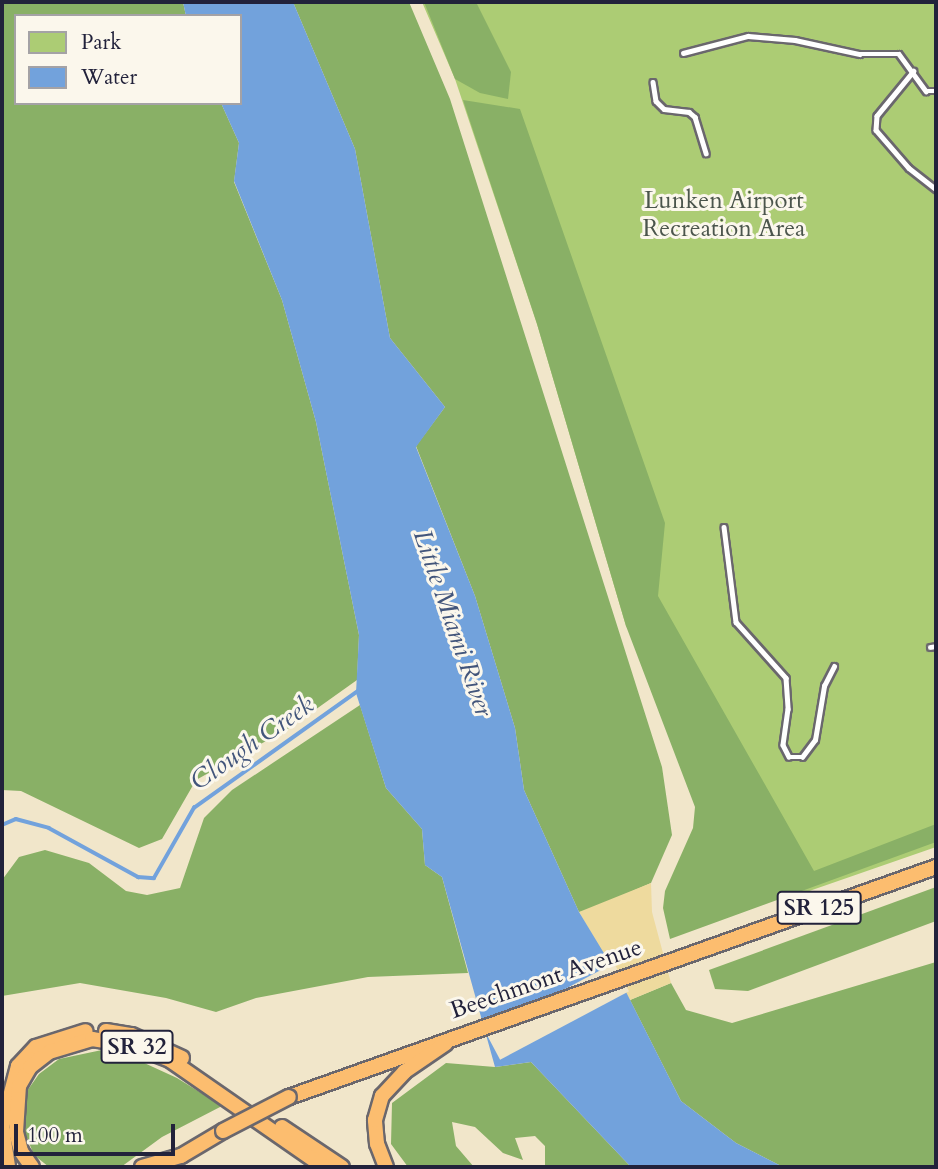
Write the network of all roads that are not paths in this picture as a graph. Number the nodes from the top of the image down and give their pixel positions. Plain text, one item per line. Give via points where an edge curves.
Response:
1 (683, 53) dead end
2 (914, 71) junction
3 (653, 82) dead end
4 (936, 91) edge
5 (706, 153) dead end
6 (936, 189) edge
7 (724, 527) dead end
8 (834, 666) dead end
9 (936, 867) edge
10 (460, 1034) junction
11 (2, 1128) edge
12 (8, 1167) edge
13 (32, 1167) edge
14 (142, 1167) edge
15 (324, 1167) edge
16 (342, 1167) edge
17 (386, 1167) edge

1 - 2 lane via 760,37 859,54 899,54
2 - 4 lane via 926,90
2 - 6 lane via 877,116 876,130 909,168
3 - 5 lane via 656,101 664,109 695,117
7 - 8 lane via 736,622 786,678 783,745 789,757 802,757 815,740 824,686
9 - 10 highway, Beechmont Avenue / SR 125
10 - 14 highway, Beechmont Avenue, bridge via 289,1097 181,1156
10 - 17 highway via 404,1072 382,1096 375,1120 377,1144
11 - 12 highway
11 - 16 highway via 18,1066 36,1047 64,1034 95,1030 132,1035 165,1047
13 - 15 highway, SR 32 via 16,1132 19,1086 30,1067 50,1052 92,1039 131,1045 170,1060

